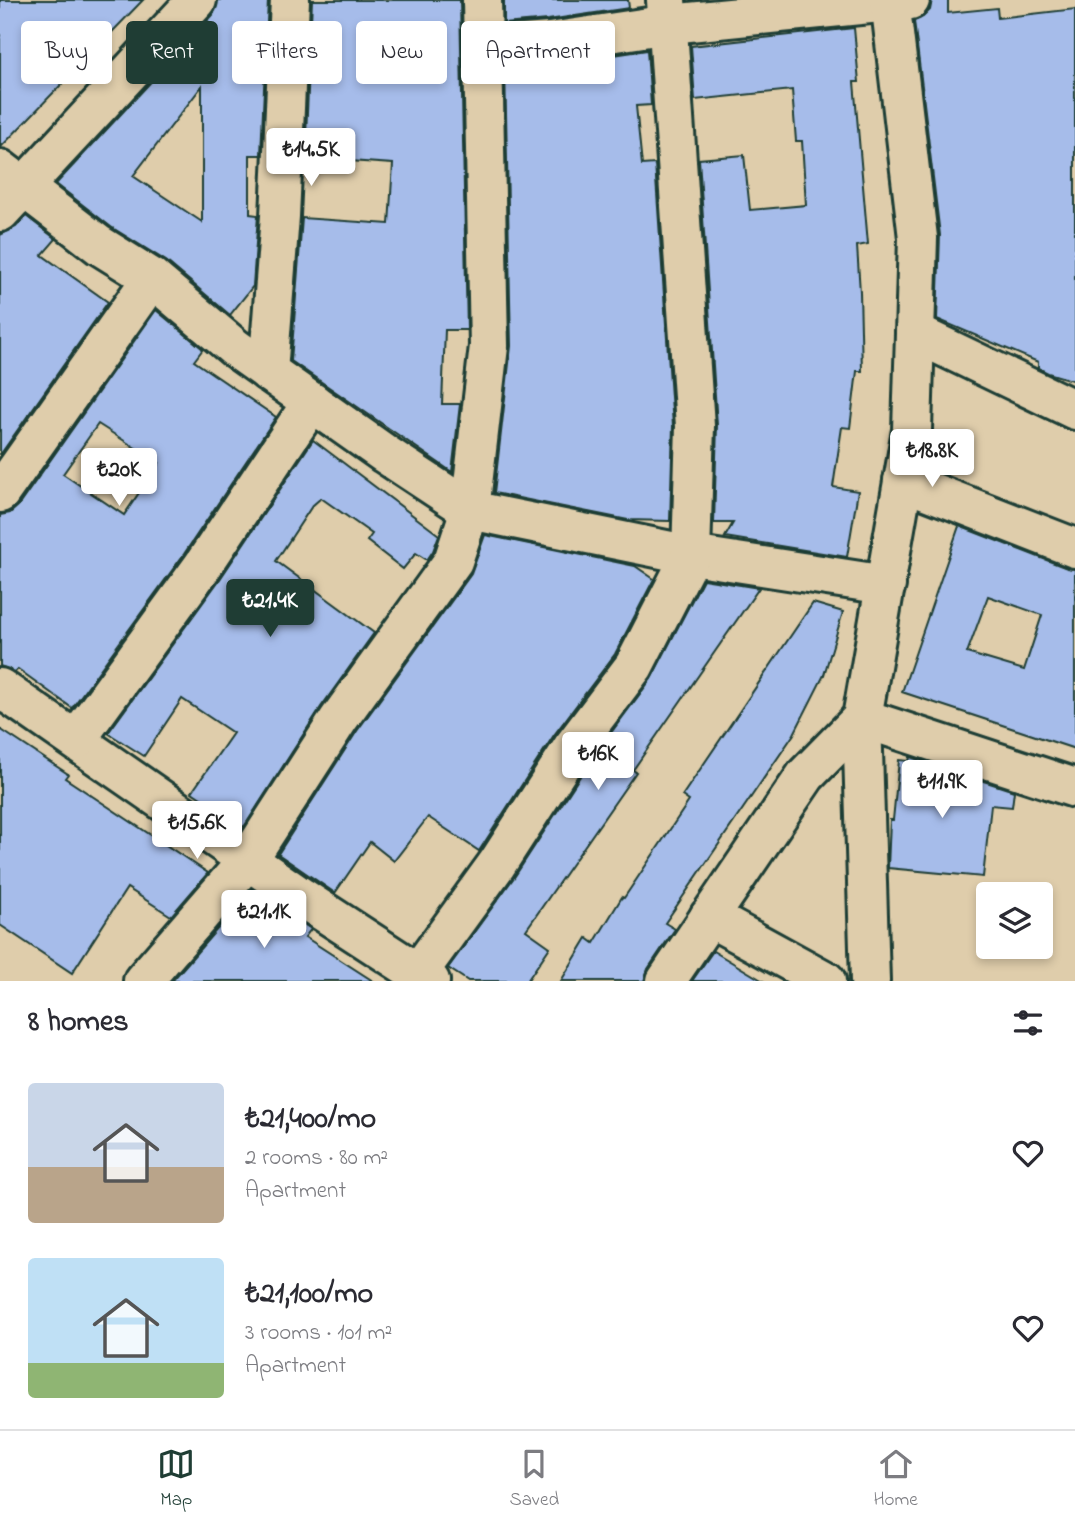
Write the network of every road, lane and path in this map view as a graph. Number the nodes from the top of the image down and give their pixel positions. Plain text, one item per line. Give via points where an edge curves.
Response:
1 (197, 0) edge
2 (290, 0) edge
3 (482, 0) edge
4 (897, 1) edge
5 (668, 12) edge
6 (483, 21) edge
7 (615, 26) edge
8 (485, 84) edge
9 (8, 190) edge
10 (152, 278) junction
11 (915, 333) junction
12 (268, 372) junction
13 (312, 402) junction
14 (1075, 410) edge
15 (903, 481) junction
16 (0, 493) edge
17 (470, 510) junction
18 (1075, 548) edge
19 (691, 555) junction
20 (886, 585) junction
21 (0, 688) edge
22 (862, 718) junction
23 (75, 740) junction
24 (1075, 788) edge
25 (248, 860) junction
26 (709, 917) junction
27 (424, 977) edge
28 (143, 981) edge
29 (666, 981) edge
30 (826, 981) edge
31 (870, 981) edge

1 - 9 street
2 - 12 street via 281,216
3 - 6 street
4 - 5 street
4 - 11 street via 918,238
5 - 7 street
5 - 19 street via 695,426
8 - 17 street via 489,346
9 - 10 street
10 - 12 street
10 - 16 street
11 - 14 street
11 - 15 street via 912,430
12 - 13 street
13 - 17 street
13 - 23 street via 202,567
15 - 18 street
15 - 20 street
17 - 19 street
17 - 25 street via 453,561 340,719
19 - 20 street
19 - 27 street via 634,666 572,748
20 - 22 street
21 - 23 street
22 - 24 street
22 - 26 street via 806,775
22 - 31 street
23 - 25 street
25 - 27 street
25 - 28 street
26 - 29 street
26 - 30 street

